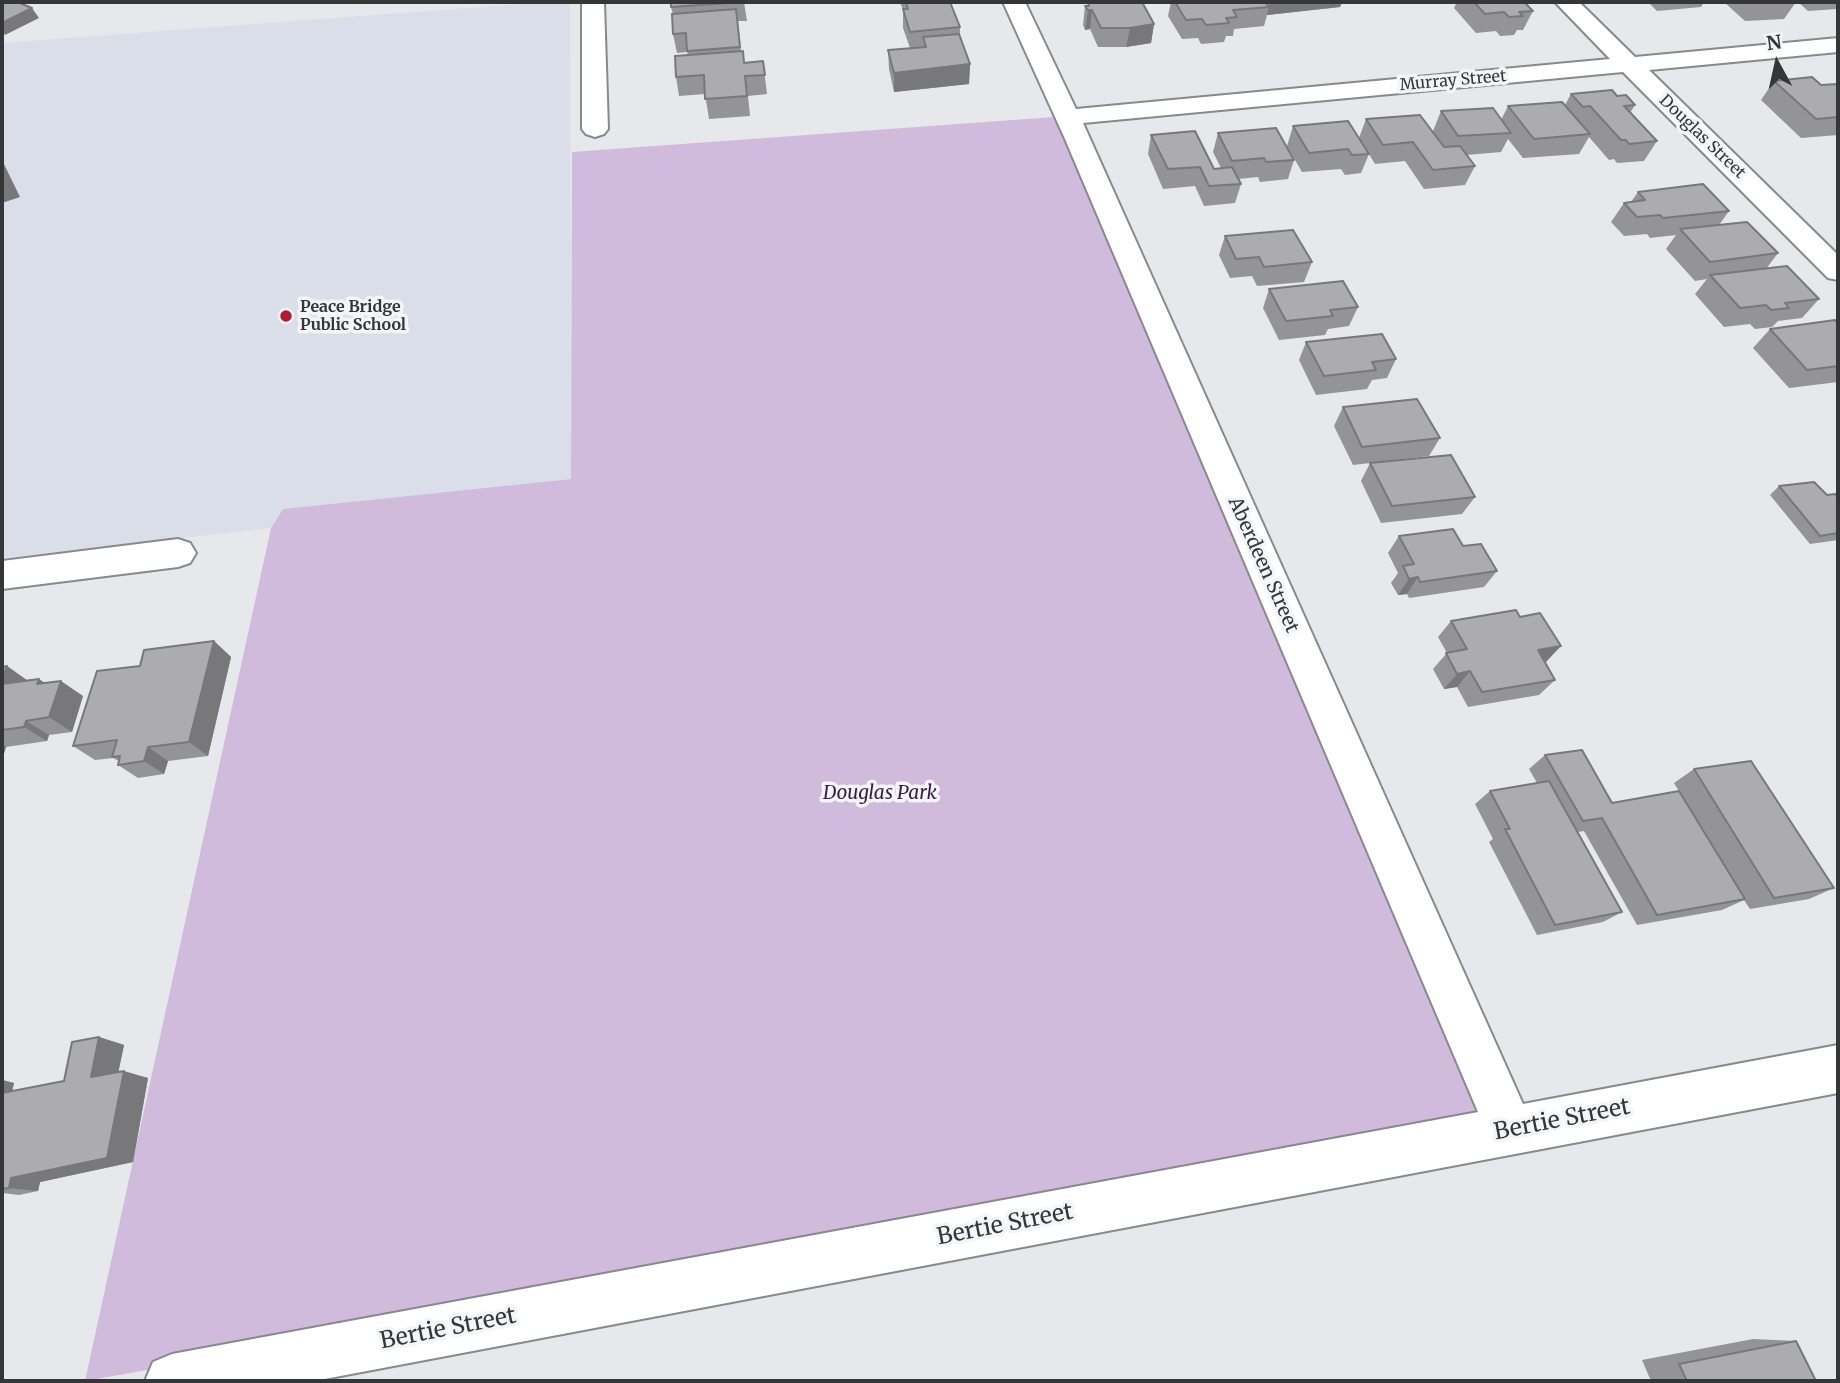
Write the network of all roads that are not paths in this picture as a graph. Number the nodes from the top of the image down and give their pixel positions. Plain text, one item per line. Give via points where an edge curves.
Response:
1 (593, 2) edge
2 (1014, 2) edge
3 (1566, 2) edge
4 (1838, 45) edge
5 (1628, 65) junction
6 (1068, 117) junction
7 (595, 129) dead end
8 (1838, 271) edge
9 (178, 553) dead end
10 (2, 575) edge
11 (1838, 1069) edge
12 (1510, 1130) junction
13 (172, 1381) edge

1 - 7 street
2 - 6 street, Aberdeen Street
3 - 5 street, Douglas Street
4 - 5 street, Murray Street
5 - 6 street, Murray Street
5 - 8 street, Douglas Street
6 - 12 street, Aberdeen Street
9 - 10 street
11 - 12 street, Bertie Street
12 - 13 street, Bertie Street

